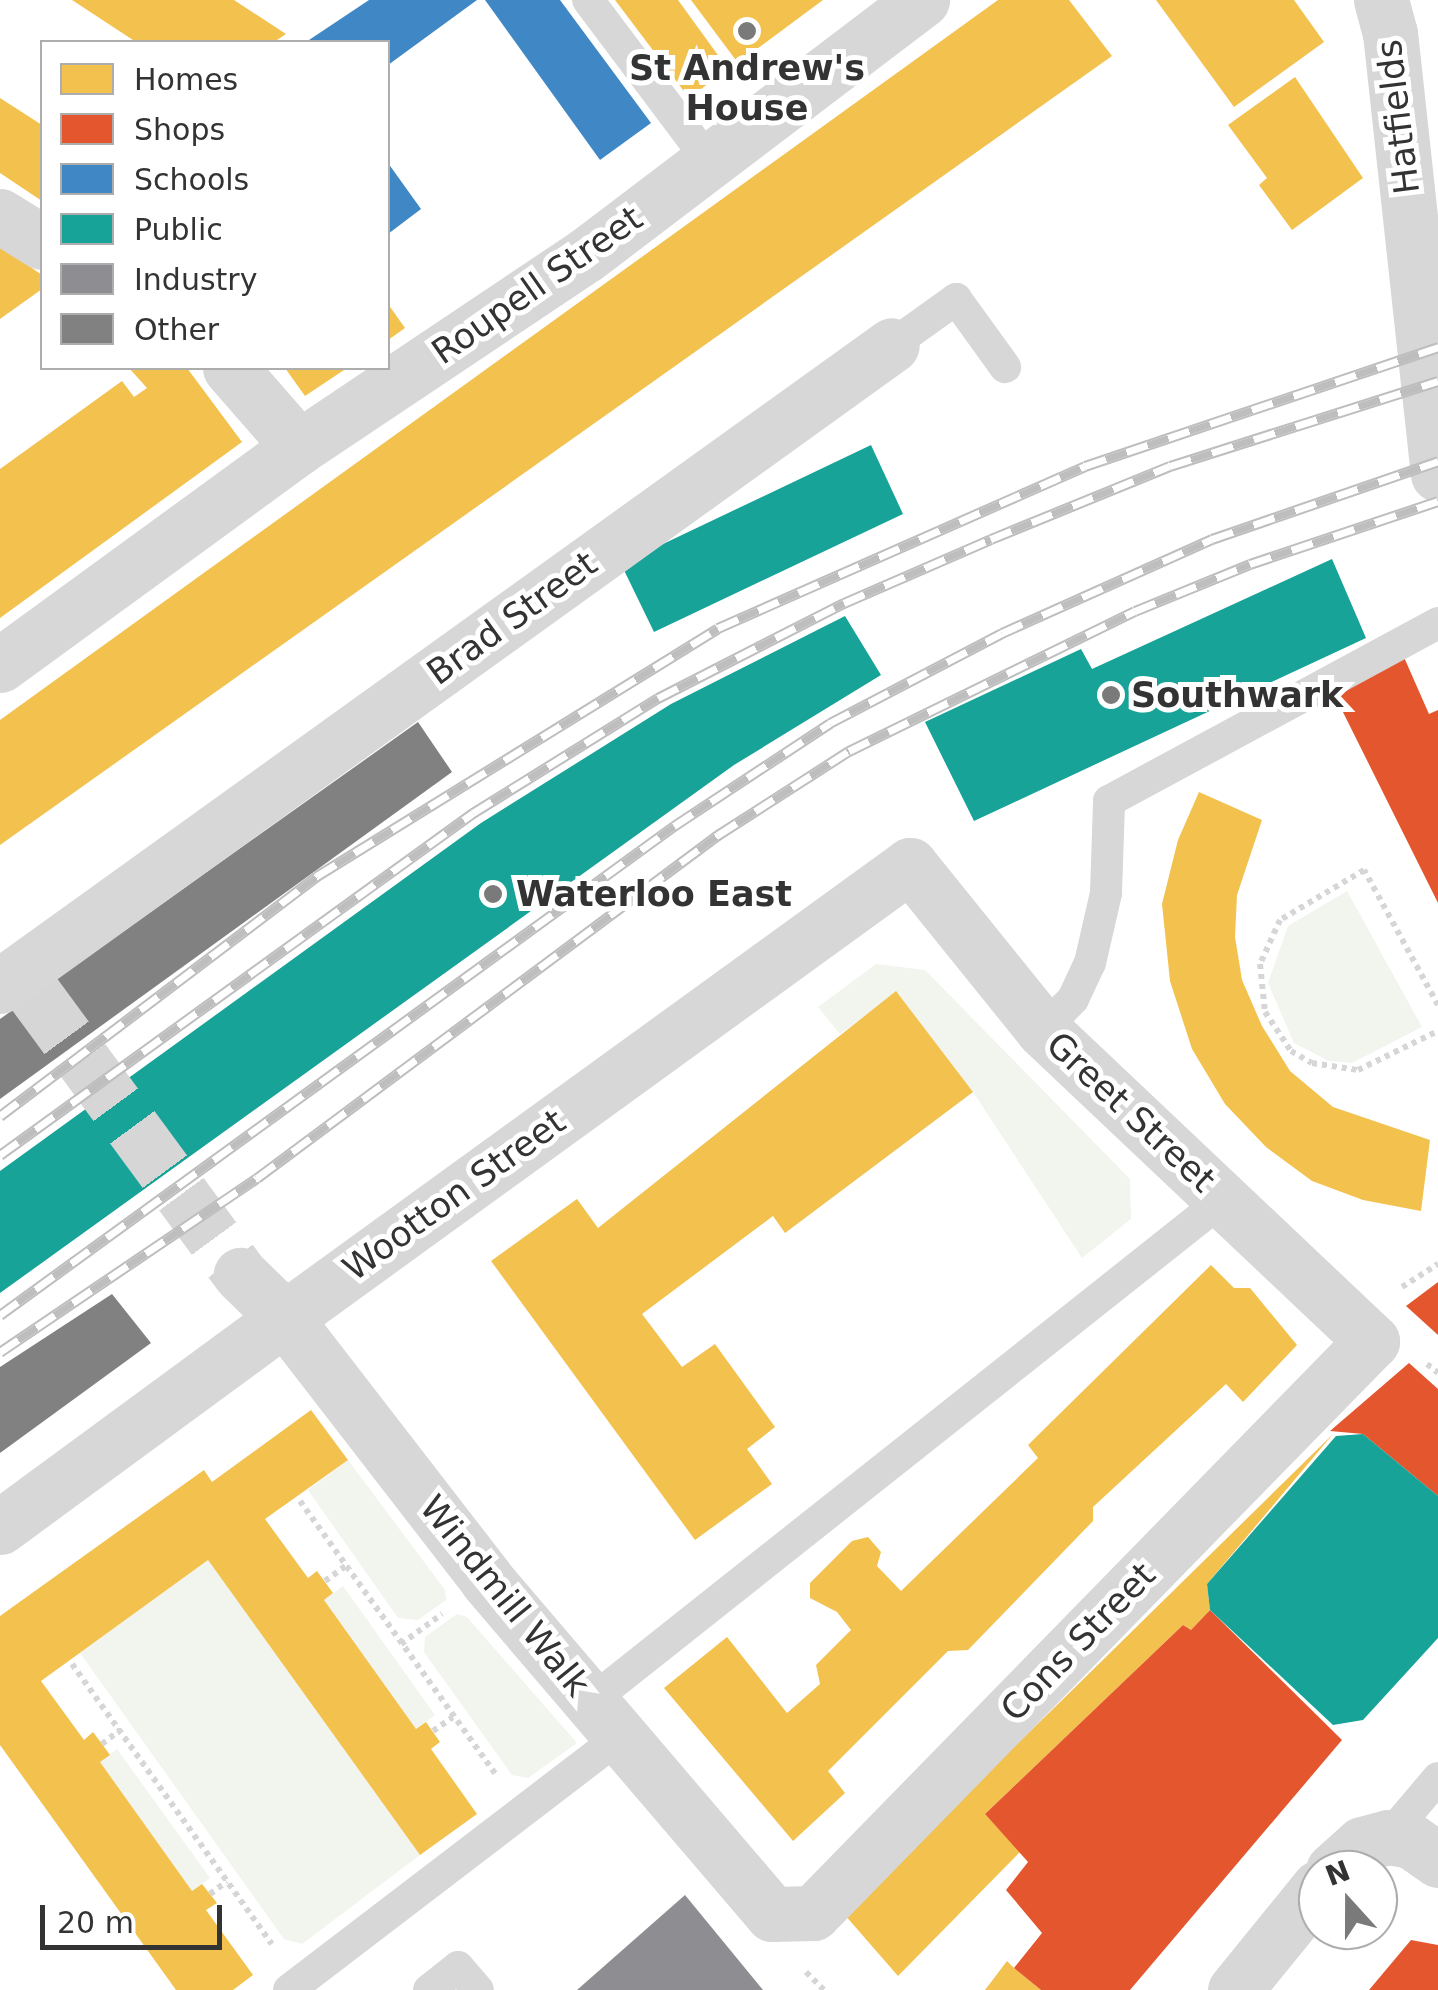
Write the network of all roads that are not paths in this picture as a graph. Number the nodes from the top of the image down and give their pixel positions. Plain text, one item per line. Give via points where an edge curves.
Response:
1 (588, 0) edge
2 (922, 0) edge
3 (1381, 0) edge
4 (708, 162) junction
5 (1423, 204) edge
6 (0, 216) edge
7 (40, 241) edge
8 (892, 345) joint
9 (1005, 366) dead end
10 (232, 370) edge
11 (299, 448) junction
12 (1438, 474) edge
13 (1438, 623) edge
14 (0, 665) edge
15 (910, 865) joint
16 (13, 975) edge
17 (1043, 1030) junction
18 (1224, 1200) junction
19 (241, 1275) tunnel mouth
20 (285, 1318) junction
21 (1372, 1342) joint
22 (0, 1527) edge
23 (606, 1718) junction
24 (1438, 1778) edge
25 (1388, 1837) junction
26 (1355, 1850) edge
27 (1438, 1860) edge
28 (1298, 1912) edge
29 (772, 1914) joint
30 (295, 1985) edge
31 (429, 1990) edge
32 (478, 1990) edge
33 (1234, 1990) edge

1 - 4 lane
2 - 4 street, Roupell Street
3 - 5 street, Hatfields
4 - 11 street, Roupell Street via 586,255
5 - 12 street, Hatfields
6 - 7 street
8 - 9 lane, Brad Street via 956,299
8 - 16 street, Brad Street via 668,525
10 - 11 street
11 - 14 street, Roupell Street
13 - 17 lane via 1110,801 1106,894 1090,963 1073,999
15 - 17 street, Greet Street
15 - 20 street, Wootton Street
17 - 18 street, Greet Street
18 - 21 street, Greet Street
18 - 23 lane
19 - 20 street, Windmill Walk
20 - 22 street, Wootton Street
20 - 23 street, Windmill Walk via 488,1580
21 - 29 street, Cons Street via 813,1913
23 - 29 street, Windmill Walk
23 - 30 lane via 523,1812
24 - 25 lane
25 - 26 street
25 - 27 street via 1411,1841
28 - 33 street
31 - 32 lane via 458,1967

